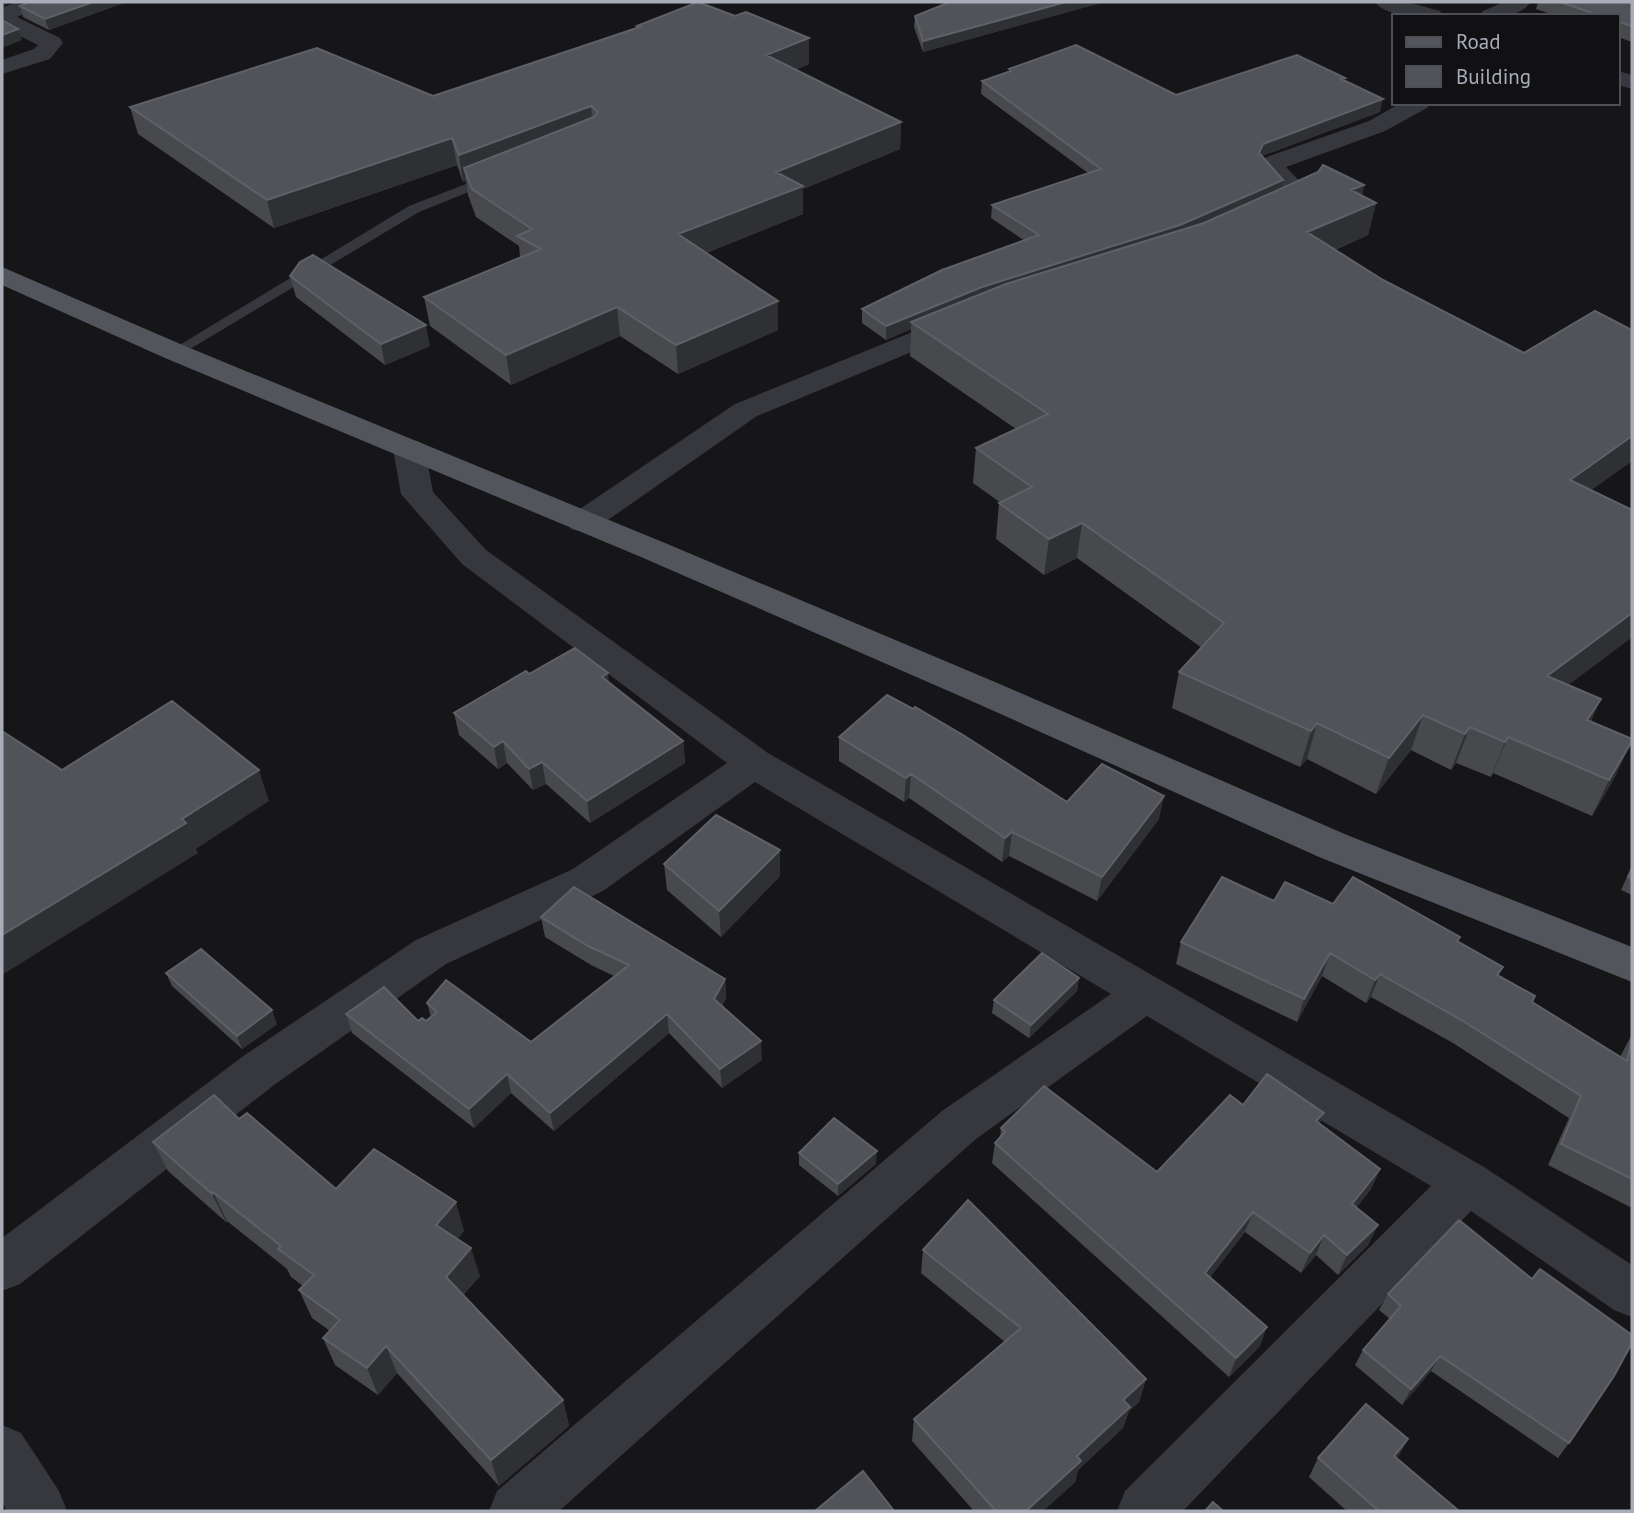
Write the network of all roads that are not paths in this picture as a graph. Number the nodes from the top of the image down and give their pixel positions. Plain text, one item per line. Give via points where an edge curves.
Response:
1 (34, 2) edge
2 (1386, 2) edge
3 (1520, 2) edge
4 (1425, 14) edge
5 (1495, 14) edge
6 (2, 67) edge
7 (1415, 105) edge
8 (503, 174) edge
9 (1238, 224) edge
10 (2, 275) edge
11 (979, 314) edge
12 (175, 352) junction
13 (409, 449) junction
14 (583, 522) junction
15 (754, 763) junction
16 (1632, 965) edge
17 (1145, 995) junction
18 (1467, 1182) junction
19 (2, 1268) edge
20 (1632, 1293) edge
21 (2, 1452) edge
22 (534, 1506) edge
23 (39, 1511) edge
24 (1145, 1511) edge

1 - 6 street via 3,15 11,24 52,43 42,54
2 - 4 street
3 - 5 street
7 - 9 street via 1377,126 1270,164 1301,196
8 - 12 lane via 414,209
10 - 12 main road
11 - 14 street via 746,410
12 - 13 main road
13 - 14 main road
13 - 15 street via 417,494 474,557
14 - 16 main road via 1333,846
15 - 17 street
15 - 19 street via 589,880 431,952 258,1071
17 - 18 street
17 - 22 street via 958,1125
18 - 20 street
18 - 24 street
21 - 23 street

